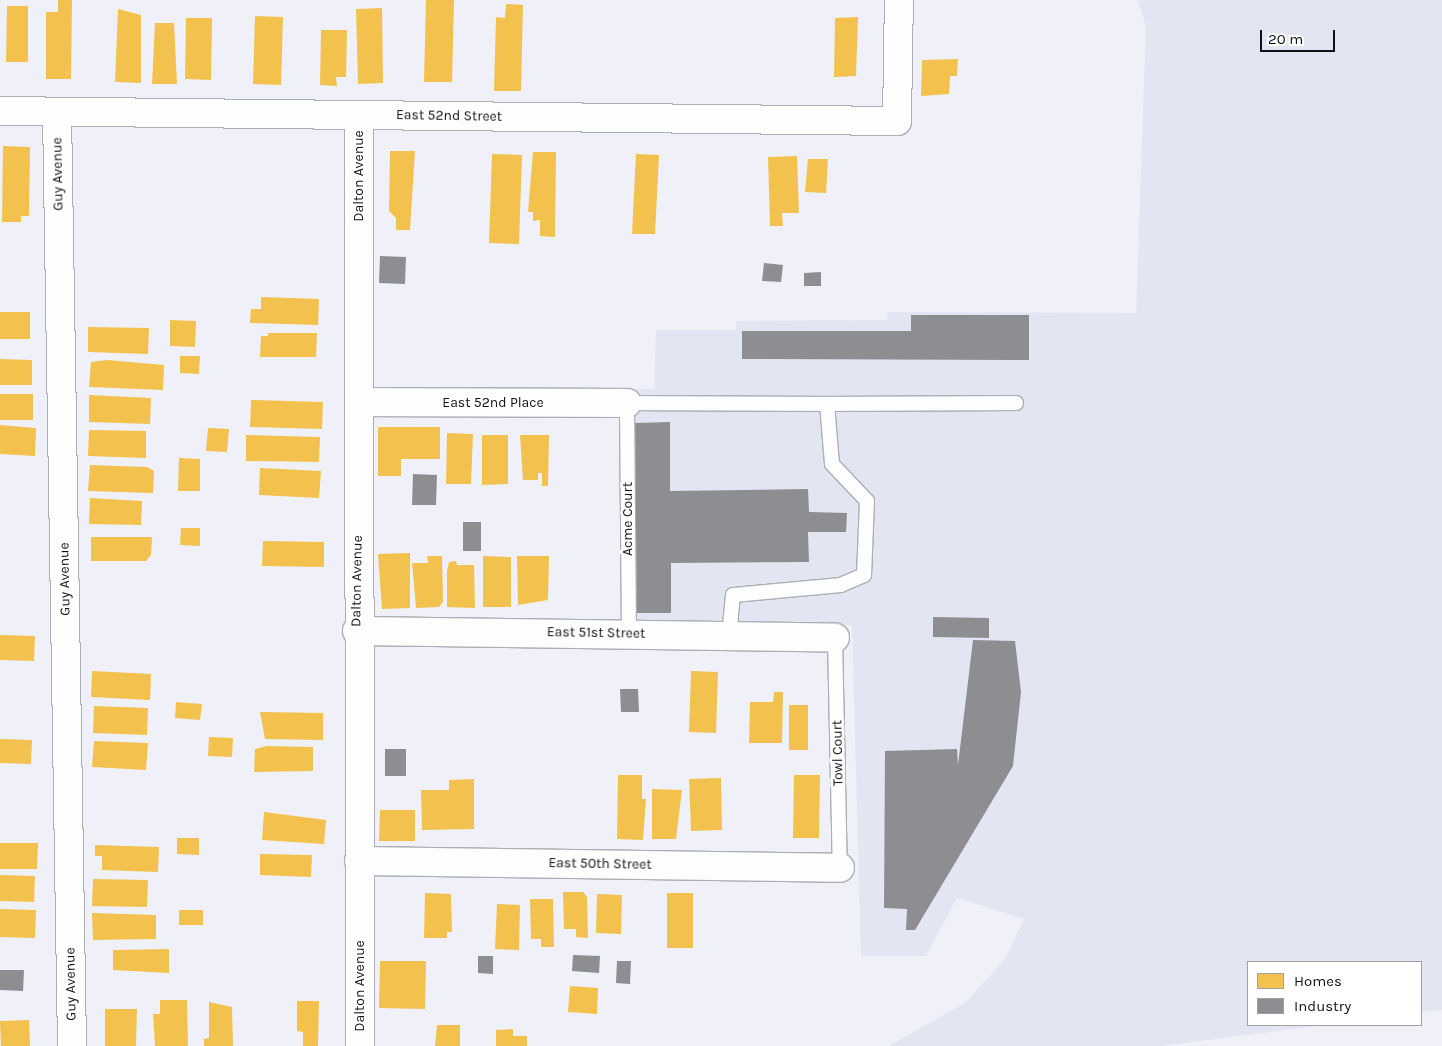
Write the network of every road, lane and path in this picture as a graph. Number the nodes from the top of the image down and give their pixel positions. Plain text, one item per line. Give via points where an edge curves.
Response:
1 (899, 0) edge
2 (0, 111) edge
3 (57, 112) junction
4 (359, 116) junction
5 (359, 402) junction
6 (627, 403) junction
7 (1016, 403) dead end
8 (827, 404) junction
9 (357, 631) junction
10 (629, 634) junction
11 (729, 636) junction
12 (835, 638) joint
13 (359, 861) junction
14 (840, 868) joint
15 (72, 1046) edge
16 (360, 1046) edge

1 - 4 street, East 52nd Street via 897,121
2 - 3 street, East 52nd Street
3 - 4 street, East 52nd Street
3 - 15 street, Guy Avenue
4 - 5 street, Dalton Avenue
5 - 6 street, East 52nd Place
5 - 9 street, Dalton Avenue
6 - 8 lane
6 - 10 lane, Acme Court
7 - 8 lane
8 - 11 lane via 832,464 867,501 864,575 841,585 733,595
9 - 10 street, East 51st Street
9 - 13 street, Dalton Avenue
10 - 11 street, East 51st Street
11 - 12 street, East 51st Street
12 - 14 lane, Towl Court
13 - 14 street, East 50th Street
13 - 16 street, Dalton Avenue

